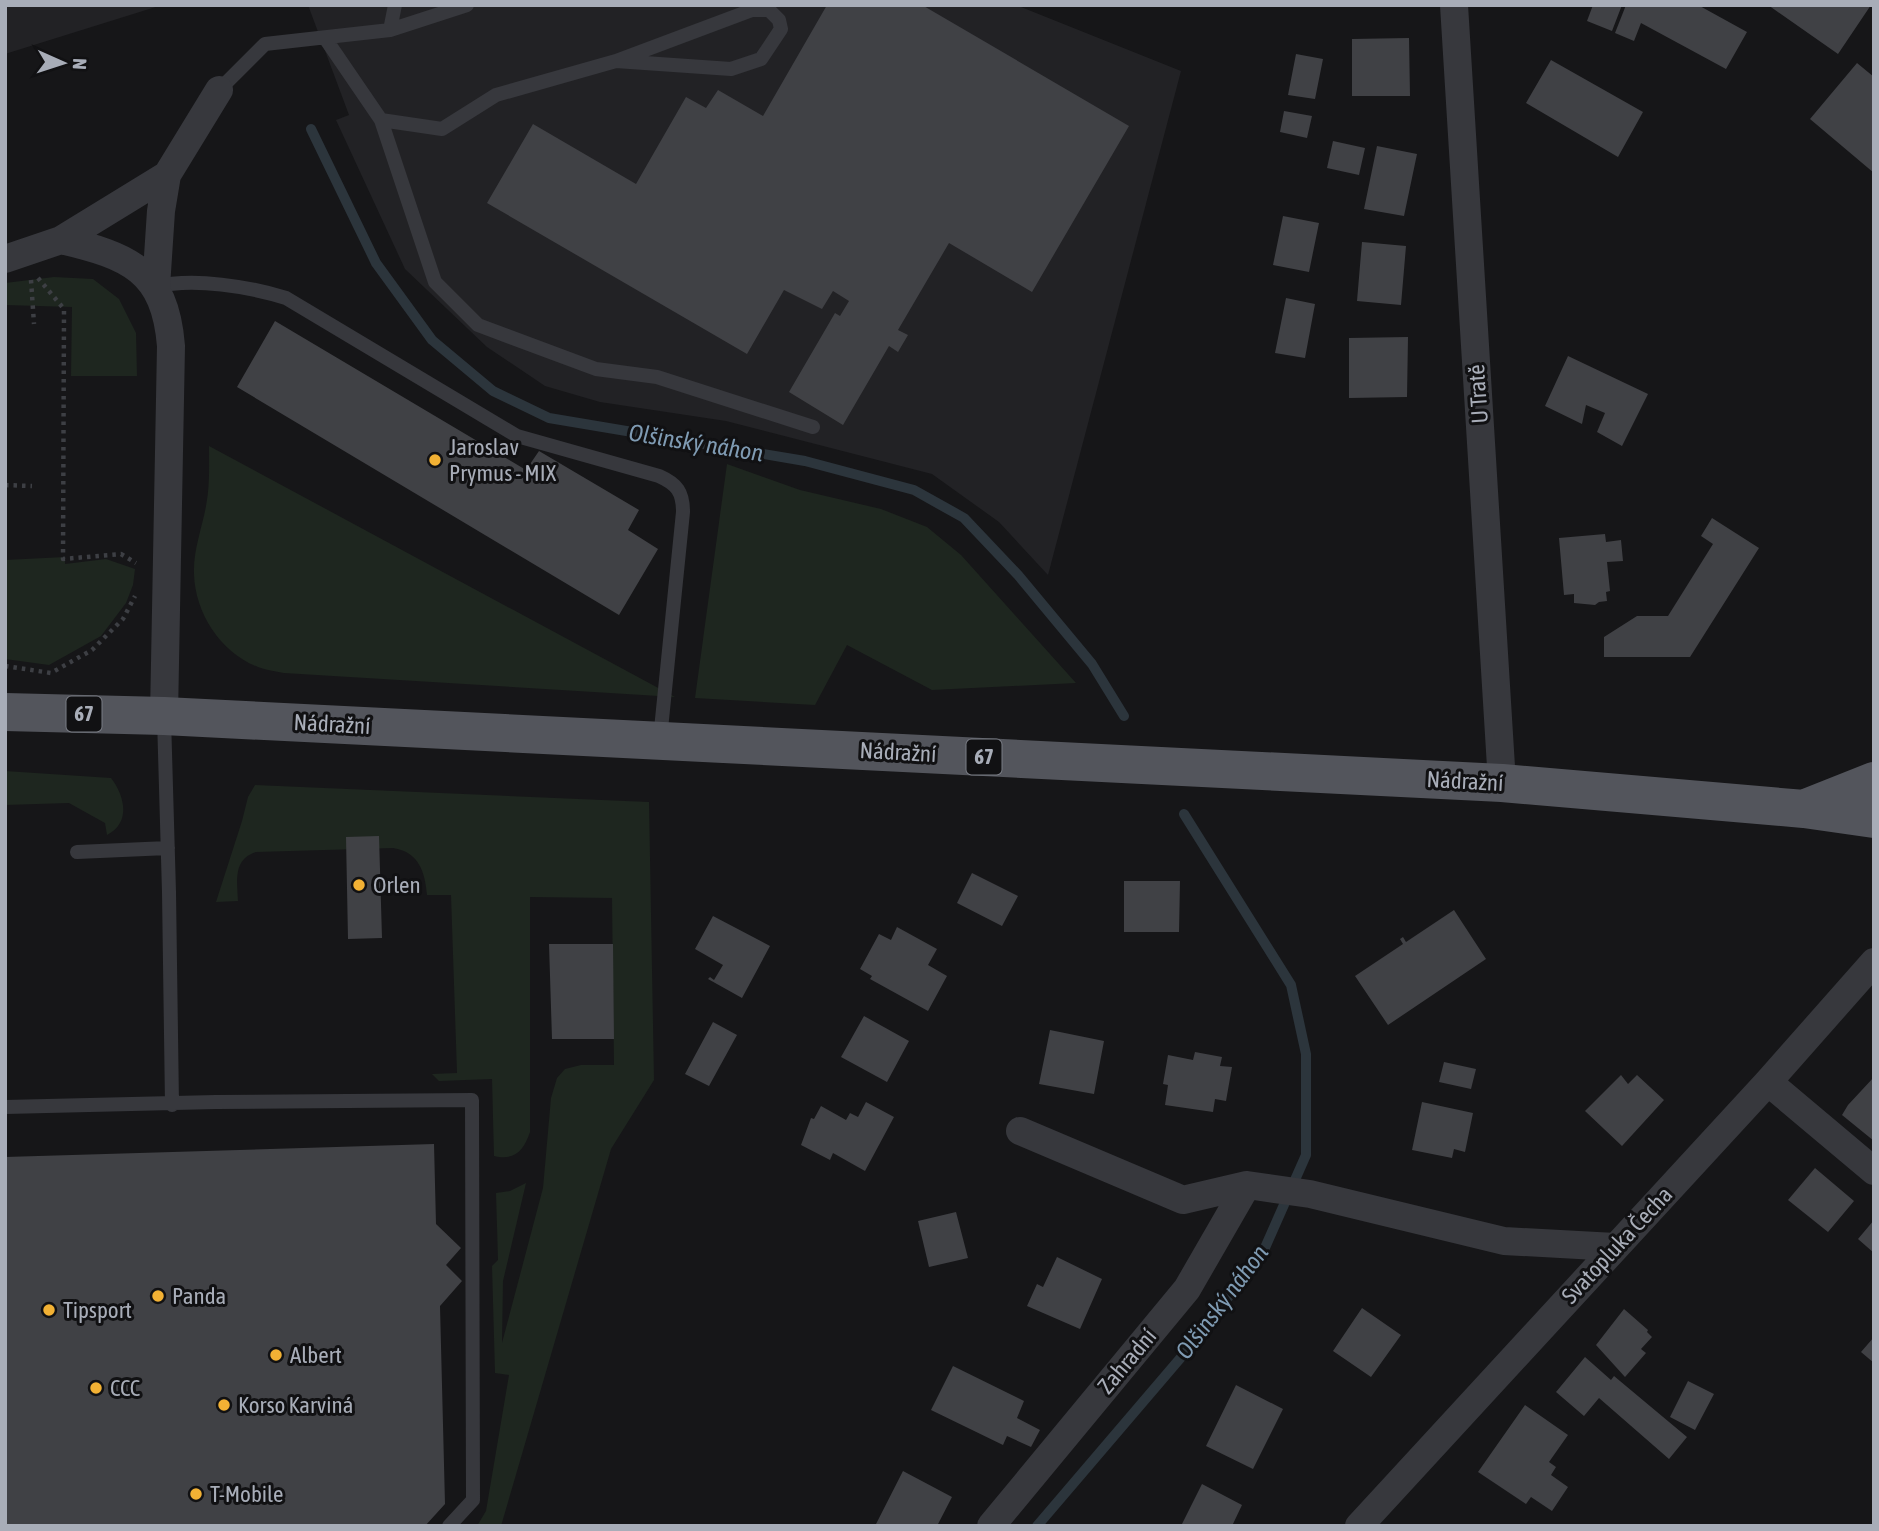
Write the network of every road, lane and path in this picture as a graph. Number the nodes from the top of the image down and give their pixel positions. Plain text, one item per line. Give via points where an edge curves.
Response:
1 (395, 5) edge
2 (467, 5) edge
3 (1454, 5) edge
4 (390, 30) junction
5 (325, 38) junction
6 (616, 61) junction
7 (219, 90) joint
8 (381, 120) junction
9 (167, 175) junction
10 (61, 240) junction
11 (5, 259) edge
12 (156, 287) junction
13 (34, 324) dead end
14 (813, 426) dead end
15 (5, 485) edge
16 (32, 486) dead end
17 (141, 552) dead end
18 (139, 587) dead end
19 (5, 666) edge
20 (5, 712) edge
21 (164, 716) junction
22 (660, 740) junction
23 (1874, 781) edge
24 (1502, 783) junction
25 (1804, 809) junction
26 (1874, 819) edge
27 (168, 848) junction
28 (77, 852) dead end
29 (1874, 962) edge
30 (1768, 1082) junction
31 (172, 1105) junction
32 (5, 1107) edge
33 (1020, 1131) dead end
34 (1874, 1171) edge
35 (1247, 1185) junction
36 (1615, 1247) junction
37 (449, 1526) edge
38 (991, 1526) edge
39 (1359, 1526) edge

1 - 4 lane
2 - 4 lane
3 - 24 street, U Tratě
4 - 5 lane
5 - 7 lane via 265,44
5 - 8 lane
6 - 6 lane via 731,69 761,59 781,29 779,20 769,10 752,10
6 - 8 lane via 496,95 442,129
7 - 9 street
8 - 14 lane via 435,282 478,325 596,369 657,377
9 - 10 street
9 - 12 street
10 - 11 street
10 - 12 street via 118,258
12 - 21 street via 172,346
12 - 22 lane via 199,283 286,298 517,436 659,476 679,488 683,512
13 - 17 path via 32,272 64,309 63,558 121,554 140,565
15 - 16 path
18 - 19 path via 123,619 92,650 51,673
20 - 21 main road, Nádražní / 67
21 - 22 main road, Nádražní / 67
21 - 27 lane
22 - 24 main road, Nádražní / 67
23 - 25 main road
24 - 25 main road, Nádražní / 67
25 - 26 main road, Nádražní / 67
27 - 28 lane
27 - 31 lane
29 - 30 street, Svatopluka Čecha
30 - 34 street
30 - 36 street, Svatopluka Čecha
31 - 32 lane
31 - 37 lane via 472,1100 474,1500
33 - 35 street via 1183,1200
35 - 36 street via 1310,1194 1504,1241
35 - 38 street, Zahradní via 1187,1289
36 - 39 street, Svatopluka Čecha

